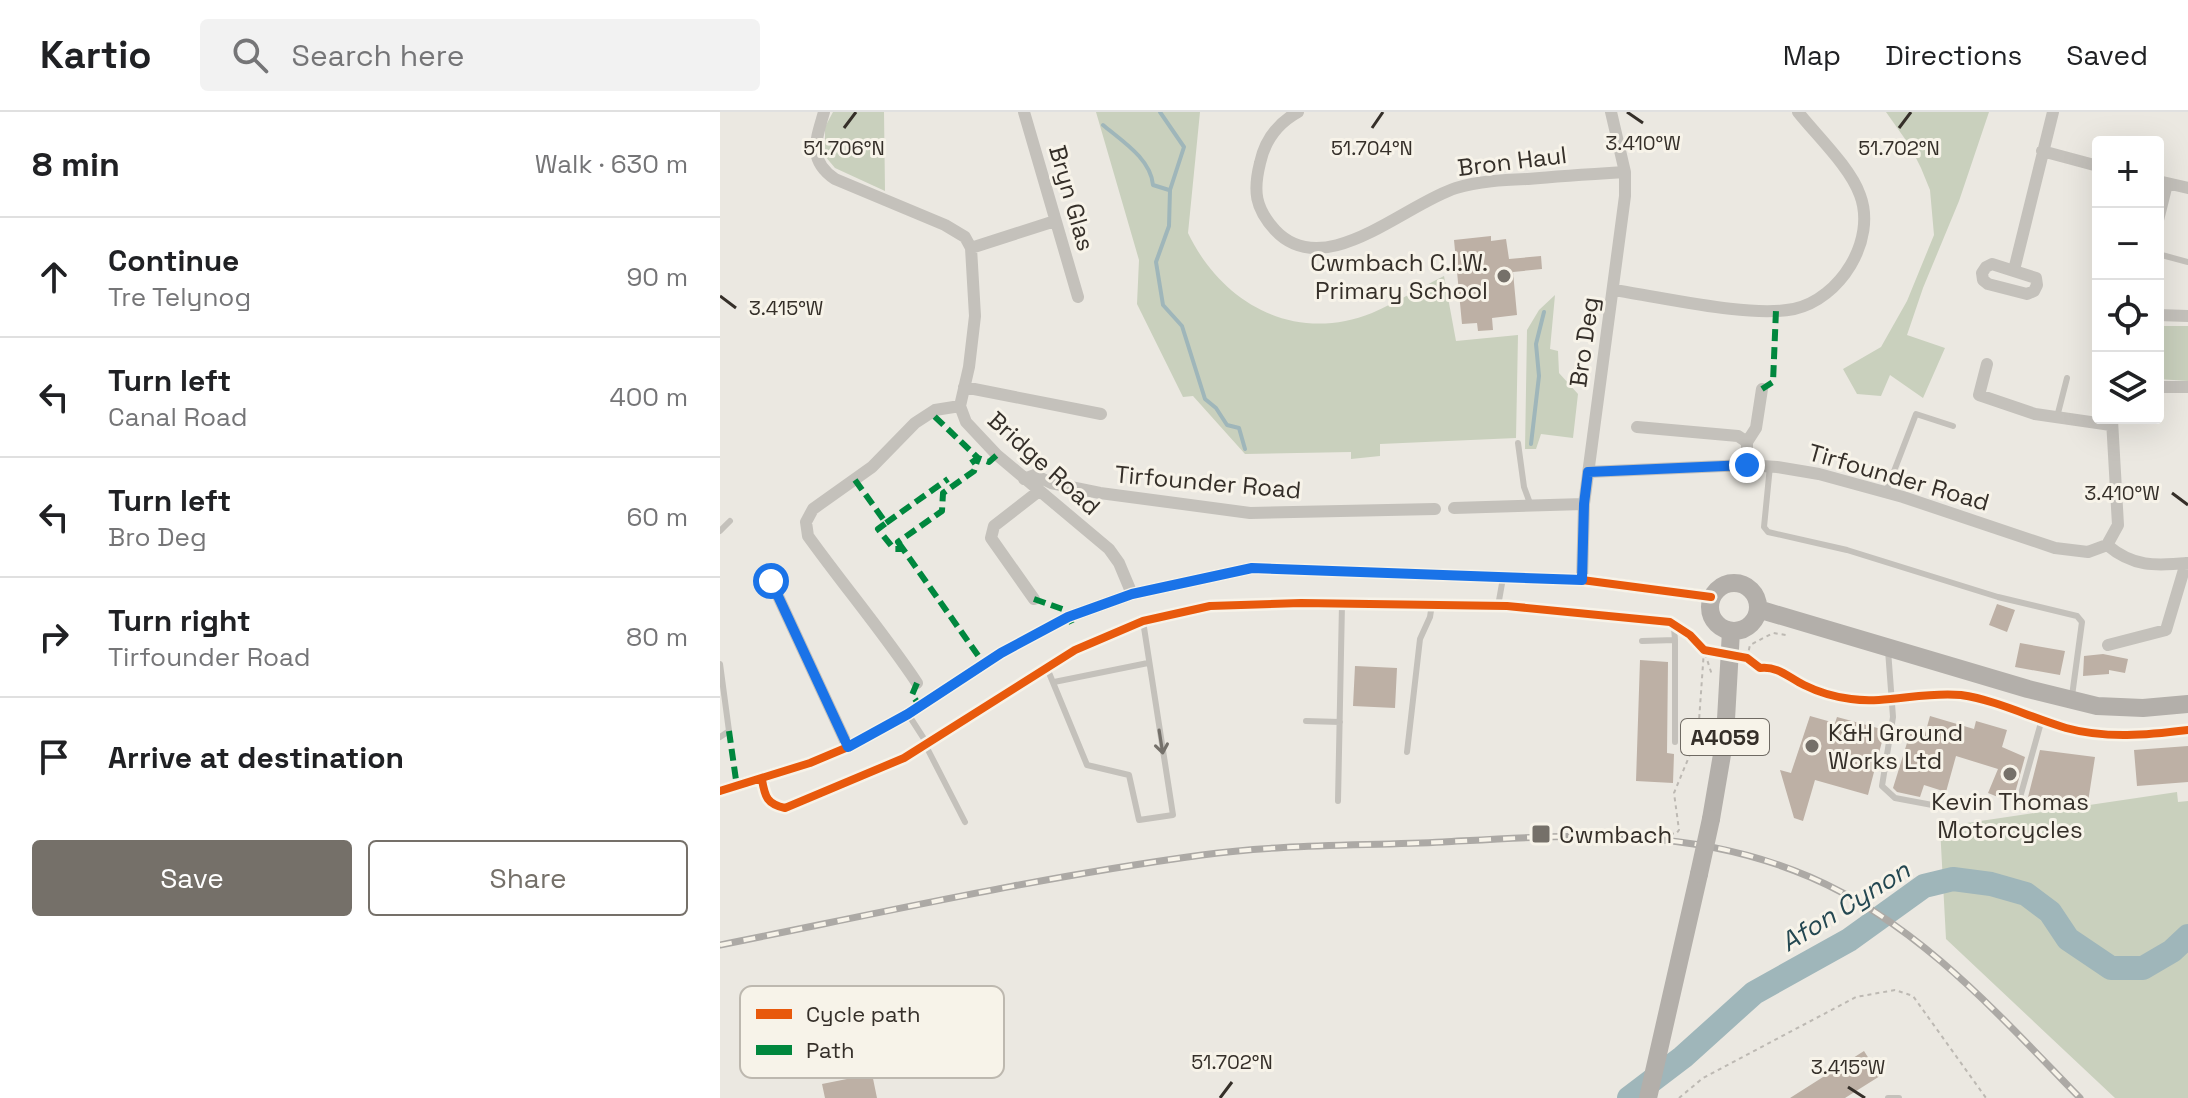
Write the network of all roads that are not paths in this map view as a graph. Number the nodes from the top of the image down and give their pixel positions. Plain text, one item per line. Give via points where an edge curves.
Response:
1 (824, 112) edge
2 (1024, 112) edge
3 (1298, 112) edge
4 (1611, 112) edge
5 (1798, 112) edge
6 (2053, 112) edge
7 (2042, 151) junction
8 (2092, 164) edge
9 (1625, 172) junction
10 (2164, 183) edge
11 (2188, 188) edge
12 (1055, 221) junction
13 (971, 248) junction
14 (2164, 256) edge
15 (2188, 262) edge
16 (2014, 270) dead end
17 (1613, 290) junction
18 (1078, 297) dead end
19 (2164, 315) edge
20 (2188, 316) edge
21 (1987, 364) dead end
22 (2067, 378) dead end
23 (964, 387) junction
24 (2164, 387) edge
25 (2188, 387) edge
26 (1762, 389) dead end
27 (960, 406) junction
28 (1101, 414) dead end
29 (2057, 417) junction
30 (2092, 420) edge
31 (2112, 424) edge
32 (1953, 426) dead end
33 (1637, 427) dead end
34 (1747, 442) junction
35 (1518, 443) dead end
36 (1747, 465) junction
37 (1770, 466) junction
38 (1588, 472) junction
39 (1024, 479) junction
40 (1039, 491) junction
41 (1886, 492) junction
42 (1584, 504) junction
43 (1531, 506) junction
44 (1454, 508) dead end
45 (1435, 509) dead end
46 (730, 521) dead end
47 (720, 531) edge
48 (2107, 545) junction
49 (2187, 563) edge
50 (1503, 577) junction
51 (1582, 580) junction
52 (771, 581) dead end
53 (1132, 594) junction
54 (1711, 597) junction
55 (1034, 599) dead end
56 (1342, 604) junction
57 (1432, 604) junction
58 (1498, 606) junction
59 (1758, 609) junction
60 (1143, 621) junction
61 (1731, 631) junction
62 (1675, 640) junction
63 (1642, 641) dead end
64 (2108, 645) dead end
65 (1888, 647) junction
66 (720, 664) edge
67 (1149, 666) junction
68 (1773, 667) road end
69 (1047, 668) junction
70 (1054, 682) junction
71 (917, 683) dead end
72 (1890, 699) junction
73 (2071, 700) junction
74 (2188, 704) edge
75 (908, 714) junction
76 (2042, 719) junction
77 (1306, 721) dead end
78 (1340, 722) junction
79 (2188, 730) edge
80 (720, 737) edge
81 (1675, 742) dead end
82 (927, 745) junction
83 (848, 747) junction
84 (1407, 752) dead end
85 (762, 780) junction
86 (720, 791) edge
87 (1338, 801) dead end
88 (2019, 801) dead end
89 (1943, 807) dead end
90 (965, 822) dead end
91 (1648, 1098) edge
92 (1888, 1098) edge
93 (1899, 1098) edge

1 - 13 street via 815,138 822,170 945,225 965,237
2 - 12 street, Bryn Glas
3 - 9 street, Bron Haul via 1280,122 1262,153 1254,187 1263,217 1281,237 1309,249 1339,246 1456,188
4 - 9 street, Bro Deg
5 - 17 street via 1861,196 1859,245 1848,272 1823,297 1795,309 1753,311
6 - 7 street
7 - 8 street
7 - 16 street
9 - 17 street, Bro Deg
10 - 11 street
12 - 13 street
12 - 18 street, Bryn Glas
13 - 23 street, Bridge Road via 975,316
14 - 15 lane
17 - 38 street, Bro Deg
19 - 20 street
21 - 29 street via 1979,395
22 - 29 lane
23 - 27 street, Bridge Road
23 - 28 street
24 - 25 street
26 - 34 street via 1756,428
27 - 39 street, Bridge Road via 979,439
27 - 71 street via 935,410 915,423 872,467 813,509 806,522 808,536
29 - 30 street
31 - 48 street via 2118,525
32 - 41 lane via 1916,414
33 - 34 street via 1738,436
34 - 36 street
35 - 43 lane
36 - 37 street, Tirfounder Road
36 - 38 street, Tirfounder Road
37 - 41 street, Tirfounder Road
37 - 73 lane via 1764,527 1768,532 2077,616 2082,622
38 - 42 street, Bro Deg
39 - 40 street, Bridge Road
39 - 45 street, Tirfounder Road via 1035,475 1100,493 1250,513
40 - 53 street, Bridge Road via 1109,549
40 - 55 street via 994,526 991,538
41 - 48 street, Tirfounder Road via 2055,548 2088,552
42 - 43 street
42 - 51 street, Bro Deg
43 - 44 street
46 - 47 lane
48 - 49 street via 2124,559
49 - 64 street via 2166,630
50 - 51 street
50 - 53 street via 1252,568
50 - 58 lane
51 - 54 street
52 - 83 street
53 - 75 street via 1055,624
54 - 59 main road via 1721,585 1744,584 1755,594
54 - 61 main road via 1712,619
56 - 57 lane
56 - 60 lane via 1210,606
56 - 78 lane
57 - 58 lane
57 - 84 lane via 1420,639
58 - 62 lane via 1670,622
59 - 61 main road via 1746,628
59 - 65 main road
60 - 67 lane
60 - 69 lane
61 - 91 main road, A4059, bridge via 1725,737 1711,819
62 - 63 lane
62 - 81 lane
65 - 72 lane
65 - 73 main road
66 - 80 lane via 729,731
67 - 70 lane
67 -> 70 lane via 1173,815 1139,820 1129,775 1087,765
68 - 72 lane via 1833,696
69 - 70 lane
69 - 82 lane
72 - 76 lane via 1963,695
72 - 89 lane via 1893,717 1882,786 1895,798
73 - 74 main road via 2143,708
75 - 82 lane
75 - 83 street
76 - 79 lane via 2105,735
76 - 88 lane
77 - 78 lane
78 - 87 lane
82 - 85 lane via 785,808 765,798
82 - 90 lane
83 - 85 street
85 - 86 street
92 - 93 lane

